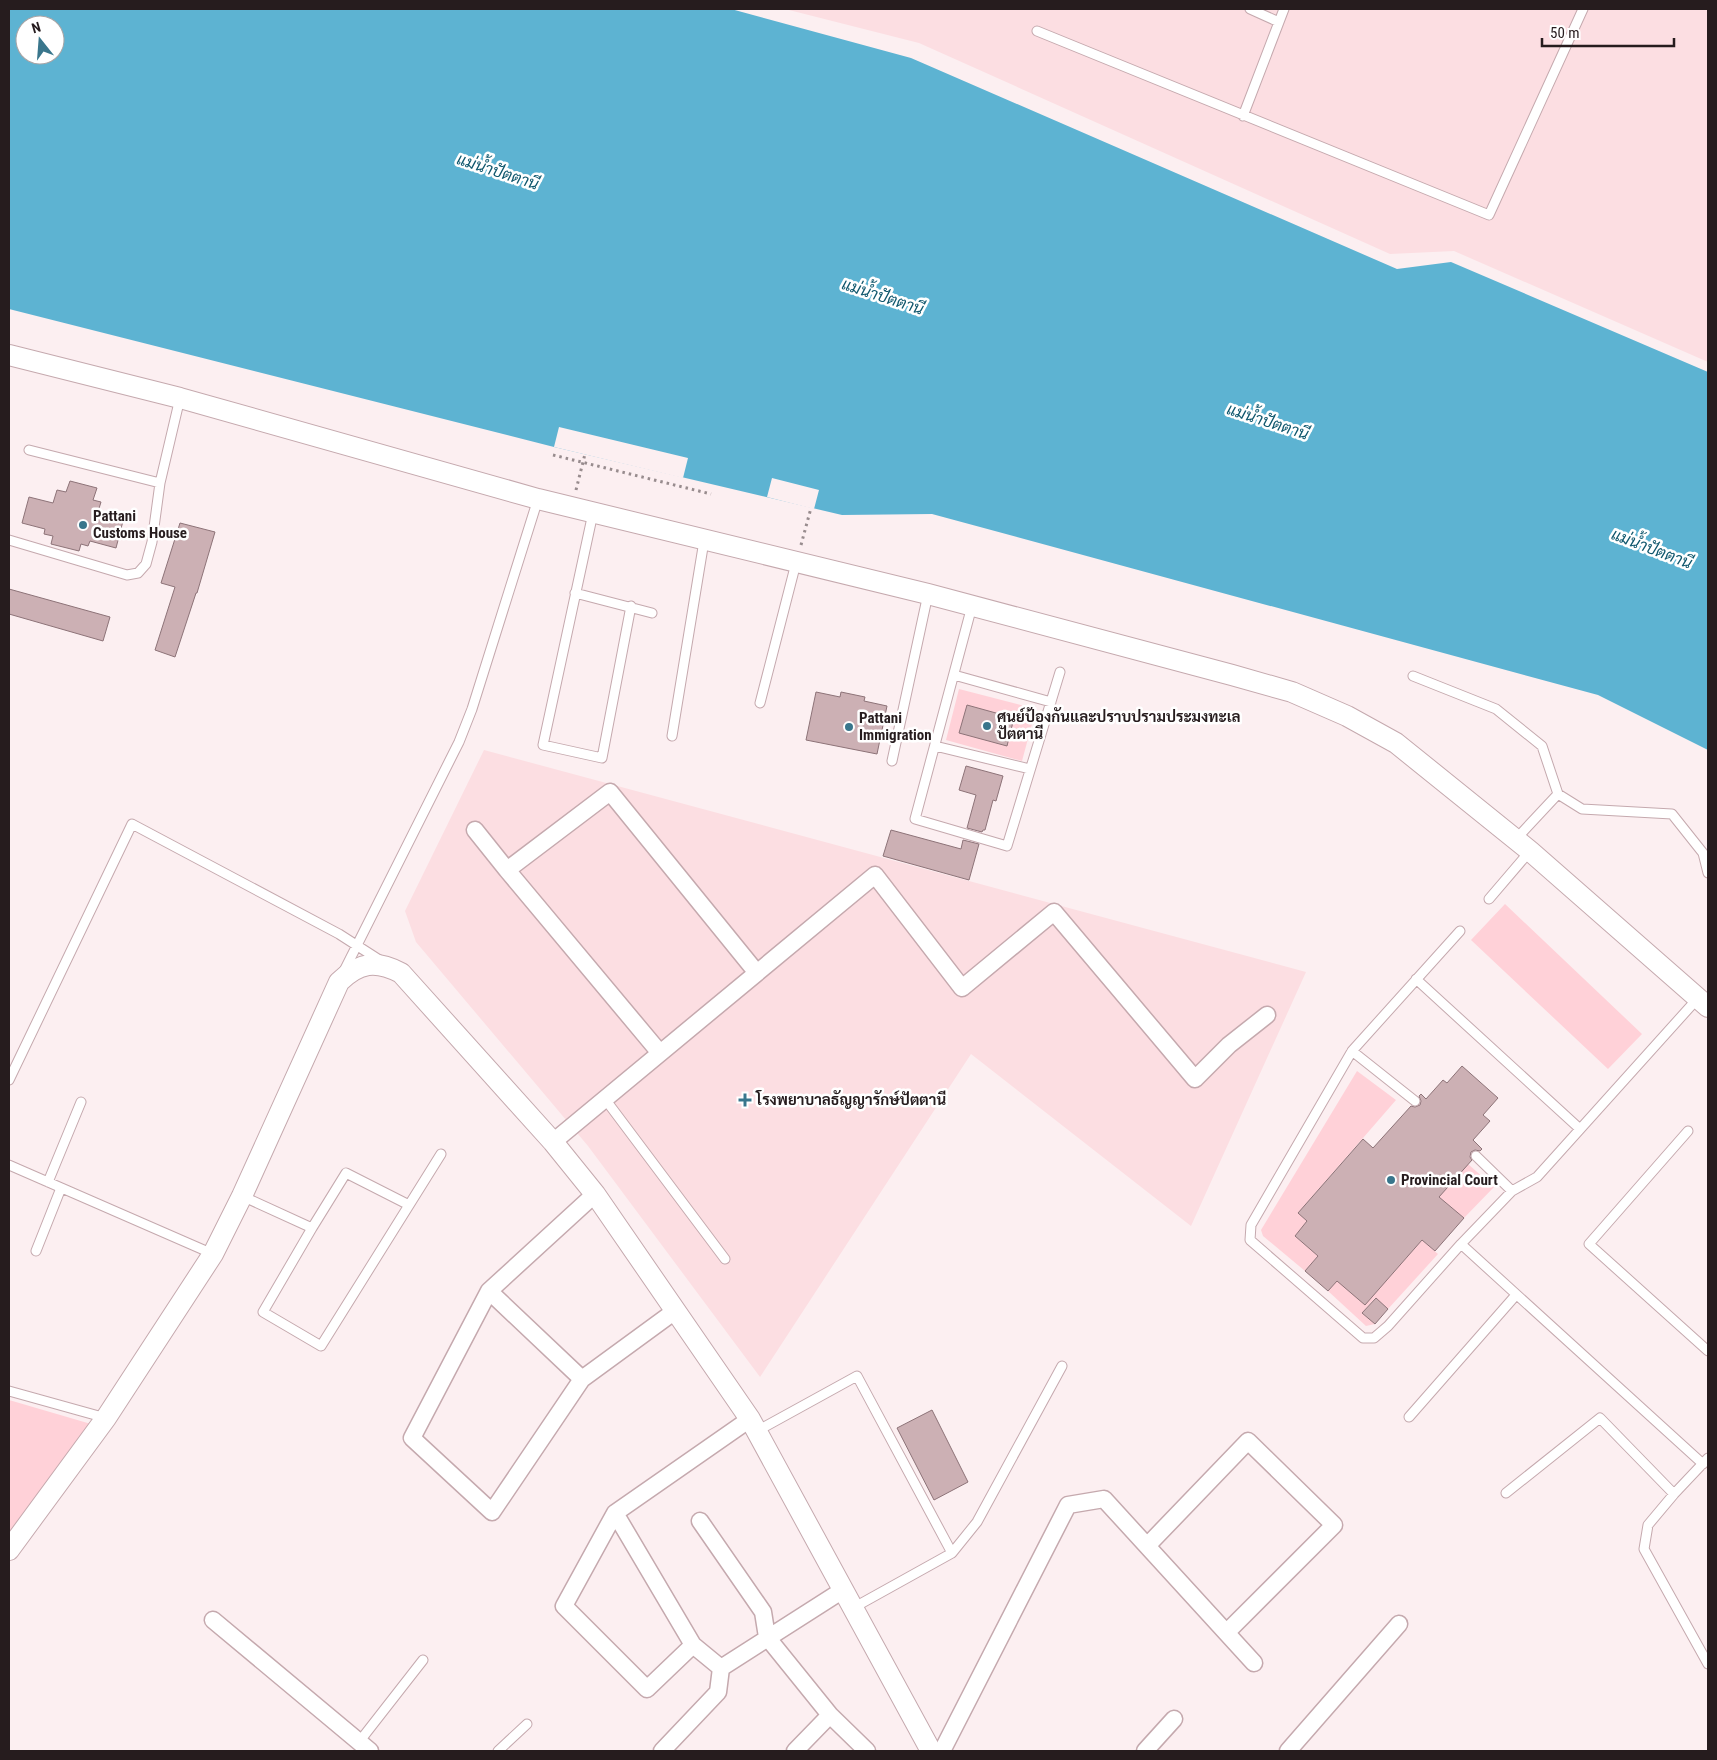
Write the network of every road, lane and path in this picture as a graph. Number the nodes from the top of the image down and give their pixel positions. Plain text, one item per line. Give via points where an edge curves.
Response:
1 (1250, 9) edge
2 (1284, 9) edge
3 (1583, 9) edge
4 (1279, 22) junction
5 (1037, 31) dead end
6 (1243, 116) junction
7 (9, 356) edge
8 (180, 398) junction
9 (29, 450) dead end
10 (585, 454) dead end
11 (553, 455) dead end
12 (583, 462) junction
13 (160, 483) junction
14 (711, 494) dead end
15 (538, 499) junction
16 (571, 507) junction
17 (811, 508) dead end
18 (593, 513) junction
19 (9, 540) edge
20 (704, 540) junction
21 (796, 562) junction
22 (575, 593) junction
23 (928, 594) junction
24 (631, 606) junction
25 (972, 606) junction
26 (652, 613) dead end
27 (1060, 672) dead end
28 (954, 675) junction
29 (1413, 676) dead end
30 (1051, 702) junction
31 (760, 704) dead end
32 (672, 736) dead end
33 (935, 746) junction
34 (892, 762) dead end
35 (1030, 769) junction
36 (1558, 794) junction
37 (475, 830) dead end
38 (1523, 845) junction
39 (507, 870) junction
40 (1708, 873) edge
41 (1489, 899) dead end
42 (1460, 931) dead end
43 (356, 945) junction
44 (389, 966) junction
45 (757, 973) junction
46 (1416, 980) junction
47 (339, 982) junction
48 (1703, 1003) edge
49 (1267, 1015) dead end
50 (1352, 1051) junction
51 (660, 1053) junction
52 (9, 1080) edge
53 (605, 1099) junction
54 (1415, 1101) dead end
55 (81, 1102) dead end
56 (1580, 1129) junction
57 (1688, 1131) dead end
58 (553, 1142) junction
59 (440, 1154) dead end
60 (1476, 1156) dead end
61 (9, 1165) edge
62 (48, 1182) junction
63 (61, 1188) junction
64 (1512, 1191) junction
65 (596, 1194) junction
66 (242, 1196) junction
67 (409, 1205) junction
68 (312, 1228) junction
69 (1461, 1244) junction
70 (36, 1251) dead end
71 (213, 1254) junction
72 (725, 1259) dead end
73 (489, 1291) junction
74 (1516, 1295) junction
75 (675, 1311) junction
76 (1708, 1351) edge
77 (1062, 1366) dead end
78 (582, 1379) junction
79 (9, 1391) edge
80 (1409, 1417) dead end
81 (106, 1418) junction
82 (753, 1425) junction
83 (1706, 1461) edge
84 (1506, 1493) dead end
85 (1674, 1494) junction
86 (615, 1513) junction
87 (700, 1520) dead end
88 (1147, 1546) junction
89 (9, 1550) edge
90 (952, 1553) junction
91 (843, 1590) junction
92 (853, 1608) junction
93 (213, 1620) dead end
94 (1400, 1624) dead end
95 (1227, 1632) junction
96 (767, 1637) junction
97 (693, 1645) junction
98 (423, 1660) dead end
99 (1254, 1663) dead end
100 (1708, 1664) edge
101 (721, 1668) junction
102 (830, 1715) junction
103 (1174, 1718) dead end
104 (528, 1724) dead end
105 (364, 1747) edge
106 (498, 1751) edge
107 (662, 1751) edge
108 (795, 1751) edge
109 (867, 1751) edge
110 (931, 1751) edge
111 (942, 1751) edge
112 (1146, 1751) edge
113 (1288, 1751) edge

1 - 4 lane
2 - 4 lane
3 - 6 lane via 1489,215
4 - 6 lane
5 - 6 lane
7 - 8 street
8 - 13 lane
8 - 15 street
9 - 13 lane
10 - 12 path
11 - 12 path
12 - 14 path
12 - 16 path
13 - 19 lane via 152,542 146,564 138,573 127,574
15 - 16 street
15 - 43 lane via 459,742
16 - 18 street
17 - 21 path
18 - 20 street
18 - 22 lane
20 - 21 street
20 - 32 lane
21 - 23 street
21 - 31 lane
22 - 24 lane
22 - 24 lane via 543,745 602,758
23 - 25 street
23 - 34 lane
24 - 26 lane
25 - 28 lane
25 - 38 street via 1241,677 1292,692 1348,716 1396,743
27 - 30 lane
28 - 30 lane
28 - 33 lane
29 - 36 lane via 1496,709 1542,746
30 - 35 lane
33 - 35 lane
33 - 35 lane via 915,819 1007,846
36 - 38 lane
36 - 40 lane via 1582,809 1672,814 1703,853
37 - 39 street
38 - 41 lane
38 - 48 street
39 - 45 street via 610,792
39 - 51 street
42 - 46 lane
43 - 44 lane
43 - 47 lane
43 - 52 lane via 132,824
44 - 47 street via 362,966
44 - 58 street via 401,973
45 - 49 street via 875,875 962,988 1054,912 1195,1079 1229,1045
45 - 51 street
46 - 50 lane
46 - 56 lane
47 - 66 street
48 - 56 lane
50 - 54 lane
50 - 69 lane via 1251,1224 1250,1240 1362,1338 1374,1338 1388,1326
51 - 53 street
53 - 58 street
53 - 72 lane
55 - 62 lane
56 - 64 lane via 1537,1178
57 - 76 lane via 1589,1244
58 - 65 street
59 - 67 lane
60 - 64 lane
61 - 62 lane
62 - 63 lane
63 - 70 lane
63 - 71 lane
64 - 69 lane
65 - 73 street
65 - 75 street
66 - 68 lane
66 - 71 street
67 - 68 lane via 346,1173
67 - 68 lane via 321,1346 263,1312
69 - 74 lane
71 - 81 street
73 - 78 street
73 - 78 street via 412,1438 492,1512
74 - 80 lane
74 - 83 lane
75 - 78 street
75 - 82 street
77 - 90 lane via 977,1522
79 - 81 lane
81 - 89 street
82 - 86 street
82 - 90 lane via 857,1376
82 - 91 street
83 - 85 lane
84 - 85 lane via 1600,1418
85 - 100 lane via 1648,1525 1644,1549
86 - 97 street
86 - 97 street via 564,1606 647,1689
87 - 96 street via 763,1612
88 - 95 street
88 - 95 street via 1248,1441 1334,1525
88 - 111 street via 1104,1499 1068,1505
90 - 92 lane
91 - 92 street
91 - 96 street
92 - 110 street
93 - 105 street
94 - 113 street
95 - 99 street
96 - 101 street
96 - 102 street
97 - 101 street
98 - 105 lane
101 - 107 street via 718,1692
102 - 108 street
102 - 109 street
103 - 112 street
104 - 106 lane

